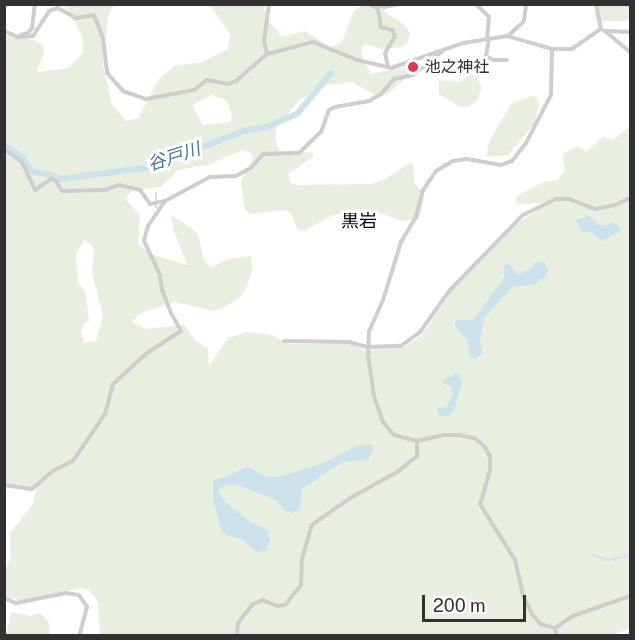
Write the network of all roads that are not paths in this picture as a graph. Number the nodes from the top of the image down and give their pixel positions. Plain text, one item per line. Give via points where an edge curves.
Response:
1 (35, 4) edge
2 (269, 4) edge
3 (369, 4) edge
4 (376, 4) edge
5 (399, 4) edge
6 (476, 4) edge
7 (526, 4) edge
8 (596, 4) edge
9 (603, 30) junction
10 (4, 31) edge
11 (630, 32) edge
12 (507, 36) junction
13 (16, 37) junction
14 (488, 39) junction
15 (552, 49) junction
16 (443, 51) junction
17 (630, 52) edge
18 (267, 54) junction
19 (507, 60) dead end
20 (388, 68) junction
21 (4, 148) edge
22 (630, 198) edge
23 (164, 201) junction
24 (284, 341) dead end
25 (368, 347) junction
26 (417, 441) junction
27 (4, 485) edge
28 (630, 596) edge
29 (4, 598) edge
30 (555, 628) junction
31 (79, 636) edge
32 (237, 636) edge
33 (557, 636) edge

1 - 13 street via 30,32
2 - 18 street via 264,40
3 - 20 street via 378,9 381,27 392,30 395,36 385,53
4 - 5 street
6 - 14 street via 489,17
7 - 12 street via 524,21
8 - 9 street
9 - 11 street
9 - 15 street via 578,47
9 - 17 street
10 - 13 street
12 - 14 street
12 - 15 street
13 - 18 street via 36,34 54,9 61,8 76,18 94,15 103,39 107,73 123,91 141,100 194,90 207,80 231,84
14 - 16 street
14 - 19 street via 486,56
15 - 25 street via 552,92 526,143 512,161 501,165 466,159 453,161 436,171 423,190 416,217 401,242 369,331
16 - 20 street
16 - 23 street via 412,75 394,79 369,101 329,110 321,132 297,154 263,154 252,167 236,176 210,177
18 - 20 street via 313,42
21 - 23 street via 22,162 35,190 51,179 62,191 105,190 119,185 140,190 152,204
22 - 25 street via 595,209 569,199 556,199 523,215 450,290 415,338 402,346
23 - 27 street via 144,240 181,331 147,353 113,384 105,414 73,461 53,471 32,489
24 - 25 street via 349,342
25 - 26 street via 374,396 383,422 394,435
26 - 30 street via 458,435 478,440 485,447 490,470 480,507 515,560 532,614 543,625
26 - 32 street via 417,456 399,471 355,494 312,525 302,559 303,581 295,595 282,606 263,600 253,604 238,623
28 - 30 street via 573,616
29 - 31 street via 16,603 66,593 79,596 87,607
30 - 33 street

